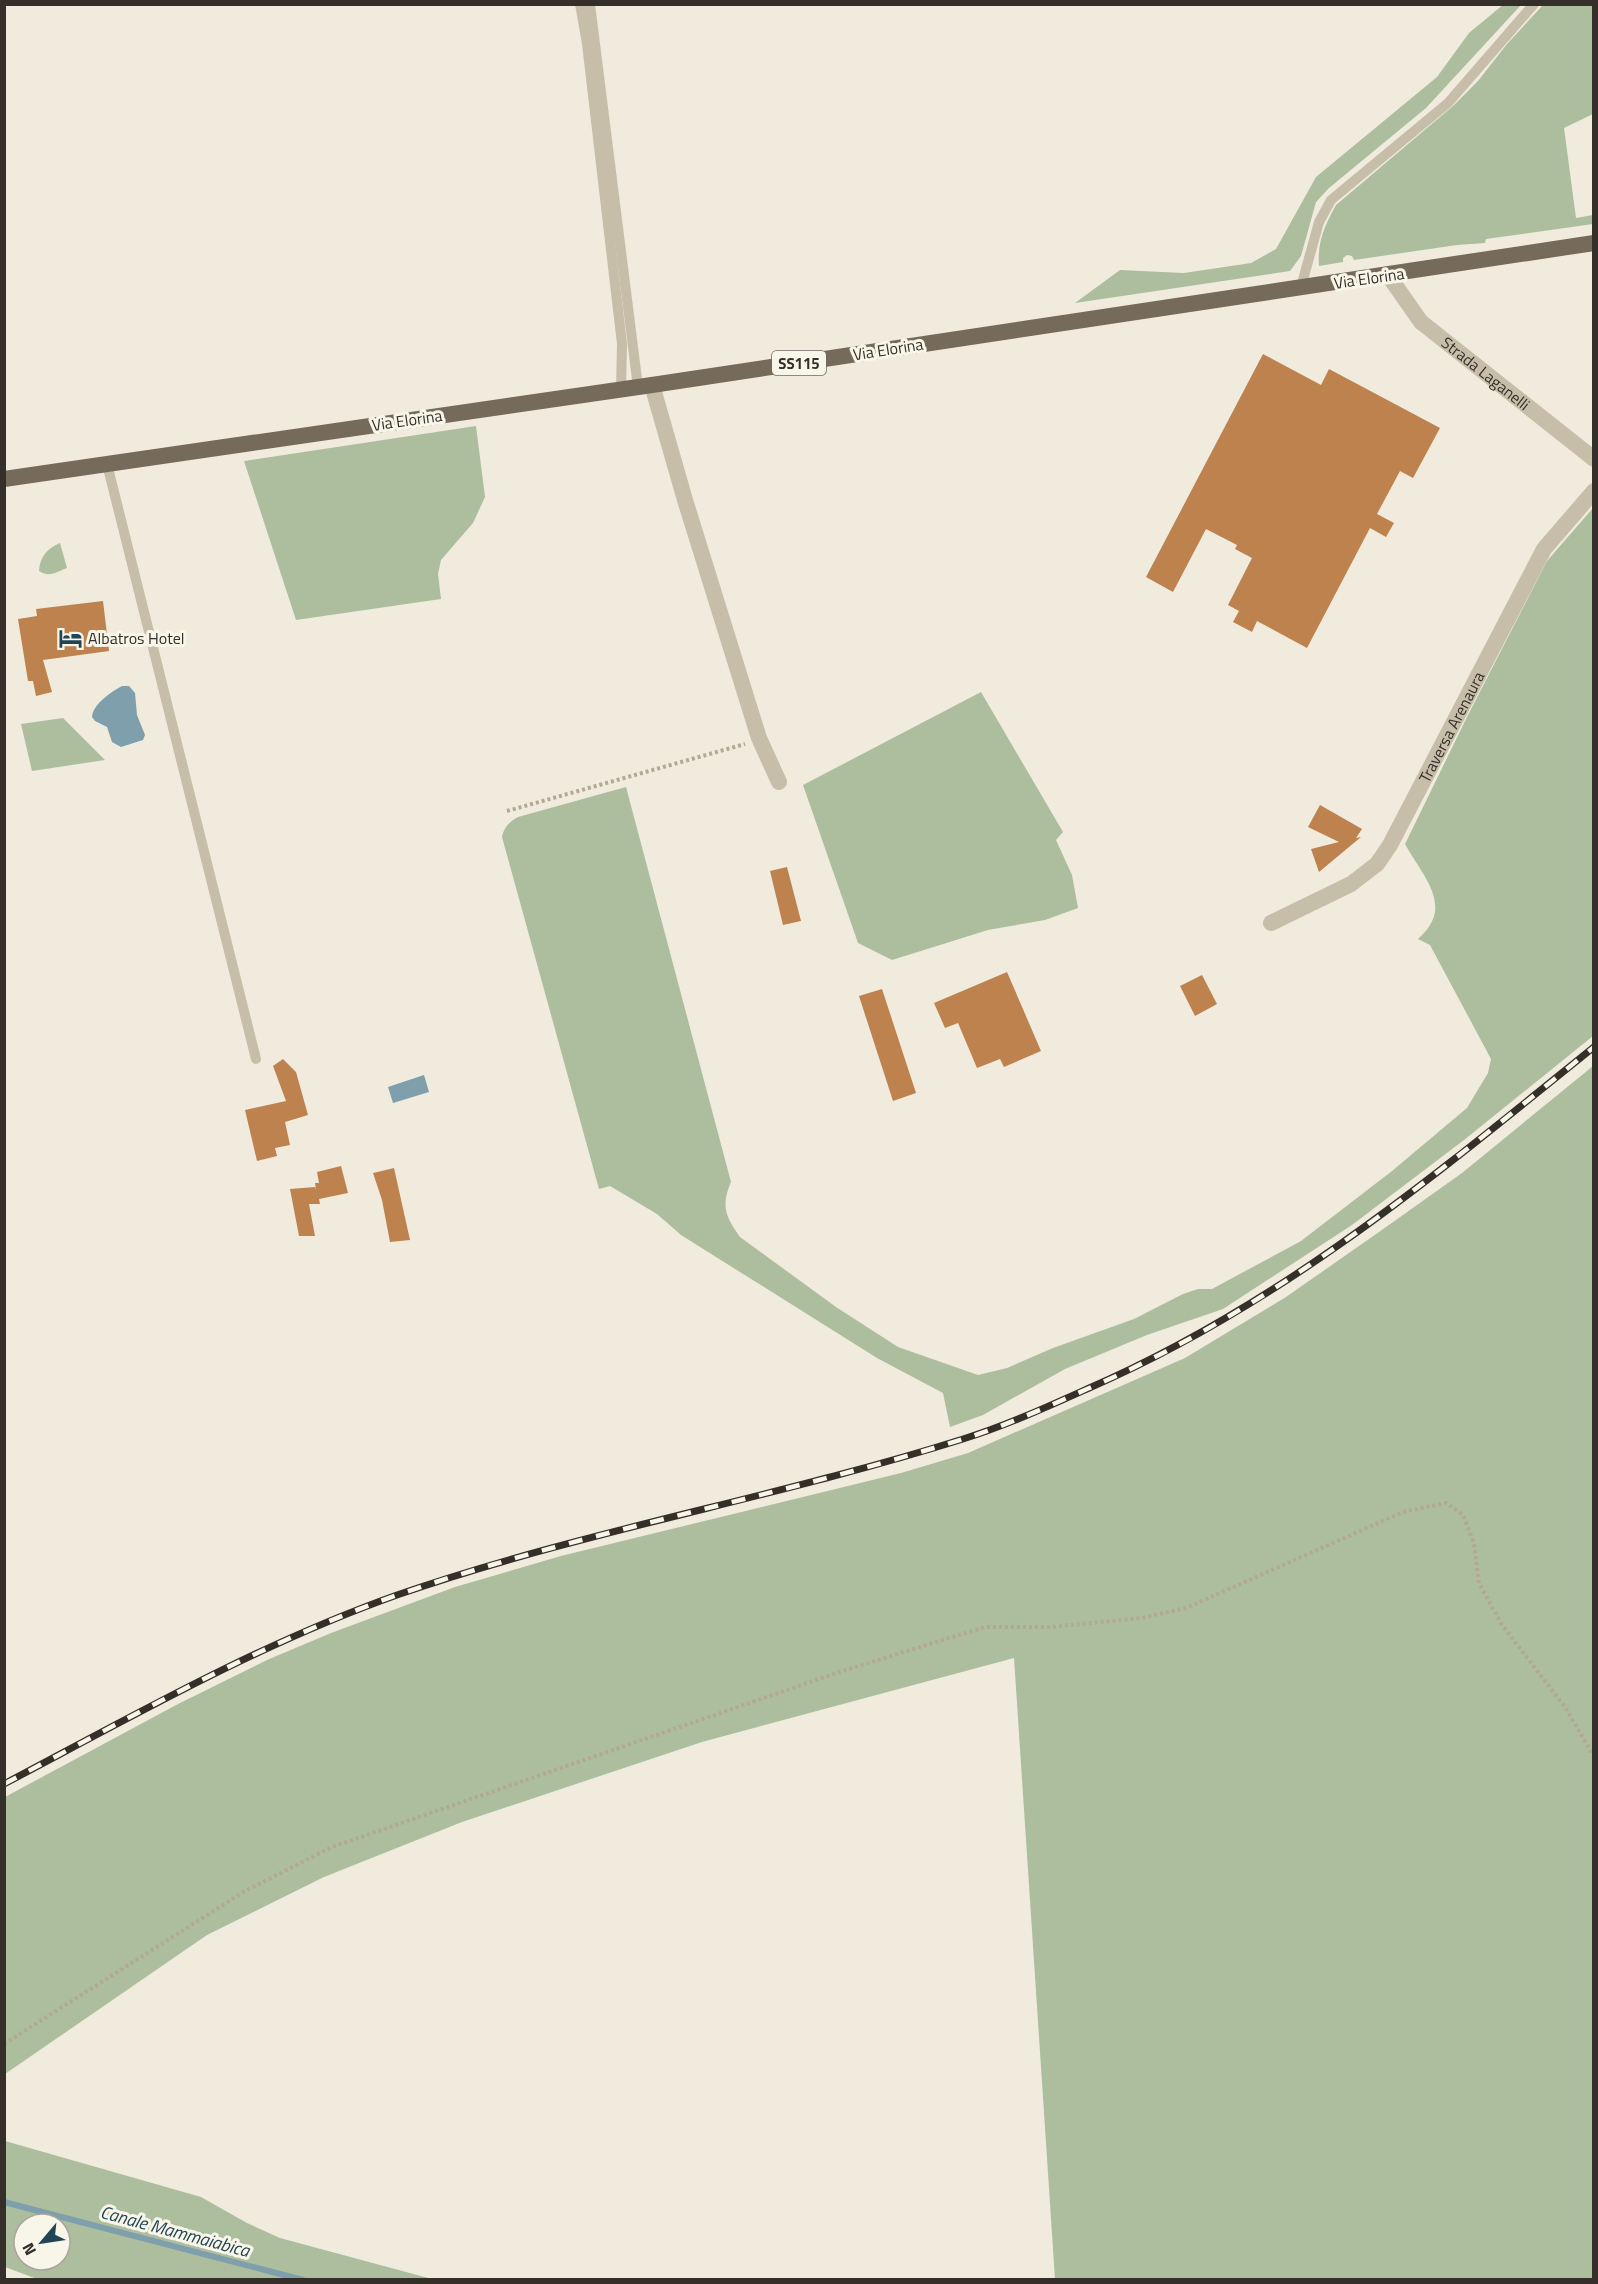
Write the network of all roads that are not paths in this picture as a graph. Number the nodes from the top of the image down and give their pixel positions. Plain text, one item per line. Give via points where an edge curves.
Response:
1 (580, 4) edge
2 (590, 4) edge
3 (1534, 4) edge
4 (1593, 243) edge
5 (1388, 275) junction
6 (1301, 287) junction
7 (645, 386) junction
8 (621, 389) junction
9 (1593, 459) edge
10 (107, 464) junction
11 (4, 479) edge
12 (1593, 491) edge
13 (779, 782) dead end
14 (1271, 923) dead end
15 (256, 1059) dead end

1 - 8 lane via 622,345
2 - 7 lane
3 - 6 lane via 1448,103 1331,200 1319,222
4 - 5 main road, Via Elorina / SS115
5 - 6 main road, Via Elorina / SS115
5 - 9 street, Strada Laganelli via 1421,322
6 - 7 main road, Via Elorina / SS115
7 - 8 main road, Via Elorina / SS115
7 - 13 street via 759,738
8 - 10 main road, Via Elorina / SS115
10 - 11 main road, Via Elorina / SS115
10 - 15 lane
12 - 14 street, Traversa Arenaura via 1544,549 1377,864 1351,884

